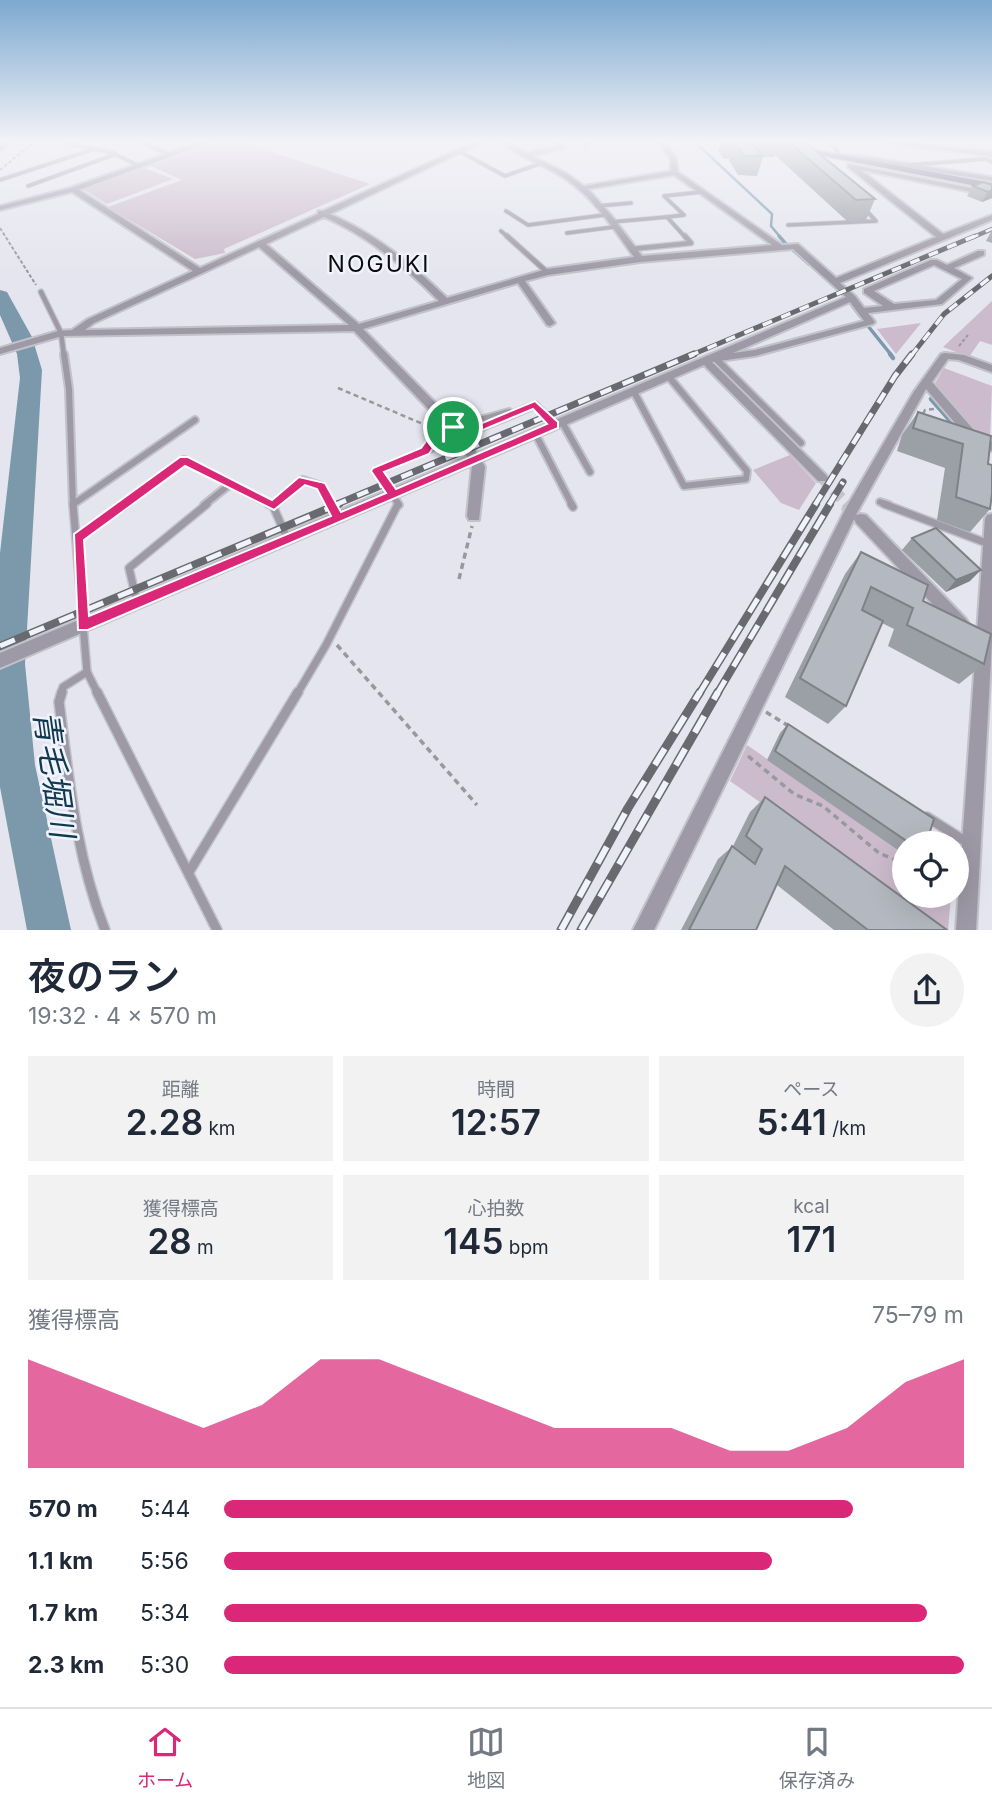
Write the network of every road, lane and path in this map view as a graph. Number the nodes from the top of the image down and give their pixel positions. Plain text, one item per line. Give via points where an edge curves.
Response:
1 (83, 186) edge
2 (380, 186) edge
3 (592, 186) edge
4 (693, 186) edge
5 (877, 186) edge
6 (582, 188) joint
7 (73, 190) junction
8 (701, 192) junction
9 (856, 201) edge
10 (631, 202) dead end
11 (597, 206) junction
12 (0, 208) edge
13 (506, 211) dead end
14 (321, 213) junction
15 (604, 215) junction
16 (667, 217) junction
17 (992, 217) edge
18 (612, 225) junction
19 (788, 225) dead end
20 (0, 229) edge
21 (501, 231) dead end
22 (567, 233) dead end
23 (942, 238) junction
24 (260, 243) junction
25 (780, 247) junction
26 (632, 249) junction
27 (981, 253) dead end
28 (640, 259) junction
29 (948, 268) junction
30 (199, 271) junction
31 (547, 272) junction
32 (519, 279) junction
33 (834, 282) junction
34 (41, 292) joint
35 (852, 298) junction
36 (444, 302) junction
37 (892, 307) junction
38 (862, 312) junction
39 (550, 323) dead end
40 (356, 328) junction
41 (75, 332) junction
42 (58, 333) junction
43 (968, 335) dead end
44 (0, 351) edge
45 (954, 355) junction
46 (710, 360) junction
47 (992, 369) edge
48 (669, 377) junction
49 (928, 383) junction
50 (338, 388) dead end
51 (634, 392) junction
52 (522, 410) junction
53 (195, 419) dead end
54 (558, 423) junction
55 (453, 427) junction
56 (440, 430) junction
57 (535, 433) junction
58 (461, 436) junction
59 (801, 443) dead end
60 (992, 447) edge
61 (425, 451) junction
62 (476, 459) junction
63 (590, 472) dead end
64 (822, 478) tunnel mouth
65 (229, 485) junction
66 (393, 495) junction
67 (880, 502) dead end
68 (75, 503) junction
69 (274, 506) junction
70 (573, 507) dead end
71 (474, 516) joint
72 (338, 518) junction
73 (860, 519) tunnel mouth
74 (992, 519) edge
75 (78, 537) junction
76 (288, 540) junction
77 (990, 544) junction
78 (459, 579) dead end
79 (137, 602) junction
80 (78, 627) junction
81 (330, 637) junction
82 (984, 641) junction
83 (0, 661) edge
84 (87, 672) junction
85 (755, 704) junction
86 (789, 726) edge
87 (734, 747) junction
88 (477, 805) dead end
89 (913, 807) edge
90 (973, 846) junction
91 (892, 858) edge
92 (189, 872) junction
93 (105, 930) edge
94 (217, 930) edge
95 (643, 930) edge
96 (966, 930) edge

1 - 7 street
2 - 14 street
3 - 6 street
4 - 8 street
5 - 23 street
6 - 11 street
7 - 12 street
7 - 30 street
8 - 16 lane via 664,196 684,215
8 - 25 street
9 - 19 lane via 876,220
10 - 11 lane
11 - 15 street
13 - 15 lane via 528,225
14 - 24 street
14 - 36 street via 365,233 394,253
15 - 18 street
16 - 18 lane
16 - 26 lane via 691,243
17 - 23 street
18 - 22 lane
18 - 26 street
20 - 34 path
21 - 31 lane
23 - 33 street
24 - 30 street
24 - 40 street
25 - 28 street
25 - 33 street via 795,246
26 - 28 street
27 - 29 street
28 - 31 street
29 - 37 street via 968,278 939,302
29 - 37 street via 934,262 867,291
30 - 41 street
31 - 32 street
32 - 36 street
32 - 39 street
33 - 35 street
34 - 42 lane
35 - 38 street
35 - 46 street
36 - 40 street
37 - 38 street
38 - 46 street via 870,323
40 - 41 street
40 - 55 street
41 - 42 street
42 - 44 street
42 - 68 lane via 71,410 70,469
43 - 45 path
45 - 47 street
45 - 49 street via 945,356
46 - 48 street
46 - 59 lane
46 - 64 street
48 - 51 street
48 - 51 lane via 747,471 746,479 684,486
49 - 60 street via 975,440
49 - 85 street via 852,510
50 - 56 path
51 - 54 street
52 - 54 lane via 535,405
52 - 55 lane
52 - 58 lane
53 - 68 lane
54 - 57 street
54 - 63 lane
55 - 56 lane
55 - 58 street
56 - 61 lane
57 - 62 street
57 - 70 lane
58 - 61 lane
58 - 62 street
61 - 66 lane via 377,471
62 - 66 street
62 - 71 street
65 - 69 lane
65 - 75 lane via 184,460
65 - 79 lane via 129,568
66 - 72 street
66 - 81 lane via 399,505
67 - 77 lane
68 - 75 lane
69 - 72 lane via 303,480 321,486
69 - 76 lane
71 - 78 path
72 - 76 street
73 - 82 street via 940,604
74 - 77 street
75 - 80 lane
76 - 79 street
77 - 82 street
79 - 80 street
80 - 83 street
80 - 84 lane
81 - 88 path
81 - 92 lane
82 - 90 street
84 - 92 lane
84 - 93 lane via 63,687 59,702 75,821
85 - 86 path
85 - 87 street
87 - 91 path via 794,794 823,806
87 - 95 street
89 - 90 lane
90 - 96 street
92 - 94 lane

